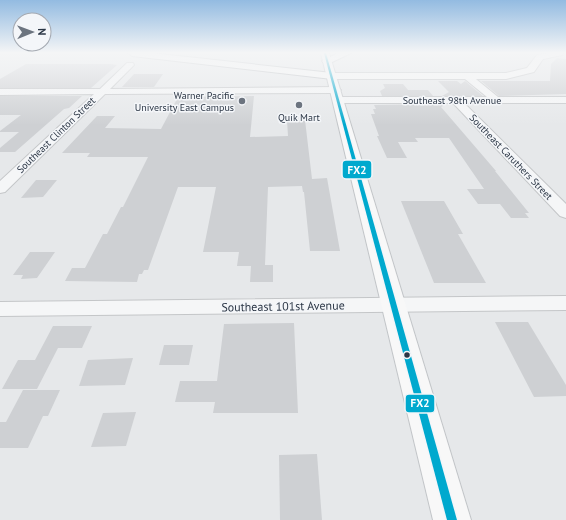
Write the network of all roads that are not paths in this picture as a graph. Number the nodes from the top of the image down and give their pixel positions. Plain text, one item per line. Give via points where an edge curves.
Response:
1 (117, 77) edge
2 (271, 77) edge
3 (332, 77) edge
4 (465, 77) edge
5 (468, 77) edge
6 (335, 89) junction
7 (102, 91) junction
8 (0, 92) edge
9 (566, 100) edge
10 (457, 101) junction
11 (497, 101) junction
12 (0, 189) edge
13 (566, 213) edge
14 (566, 303) edge
15 (394, 305) junction
16 (0, 309) edge
17 (452, 520) edge

1 - 7 street, Southeast Clinton Street
2 - 6 main road
3 - 6 main road
4 - 6 main road
5 - 11 street
6 - 7 street, Southeast 98th Avenue
6 - 10 street, Southeast 98th Avenue
6 - 15 main road
7 - 8 street, Southeast 98th Avenue
7 - 12 street, Southeast Clinton Street
9 - 11 street, Southeast 98th Avenue
10 - 11 street, Southeast 98th Avenue
10 - 13 street, Southeast Caruthers Street
14 - 15 street, Southeast 101st Avenue
15 - 16 street, Southeast 101st Avenue
15 - 17 main road

